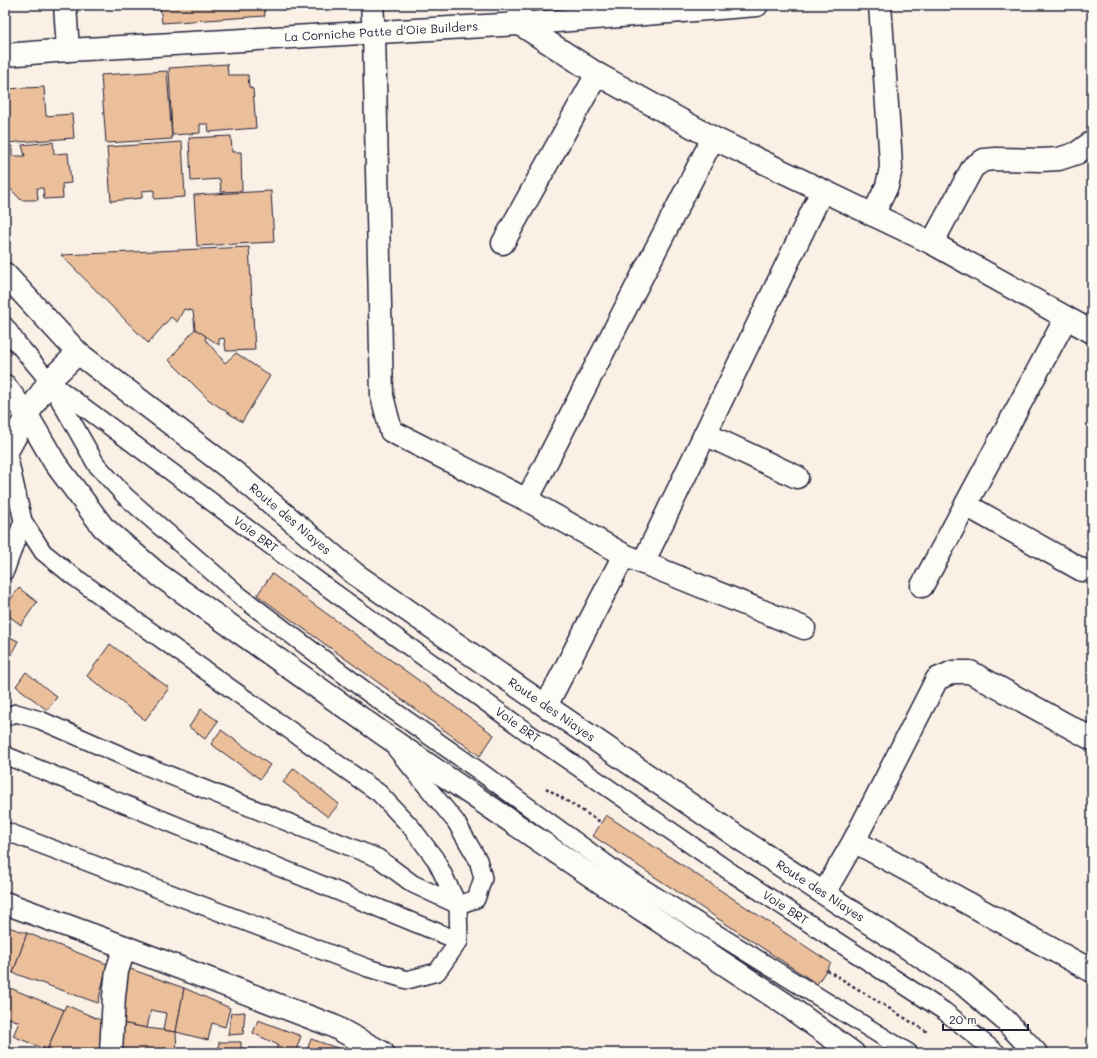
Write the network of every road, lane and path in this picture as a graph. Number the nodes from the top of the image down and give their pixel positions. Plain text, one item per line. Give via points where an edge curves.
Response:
1 (65, 5) edge
2 (372, 5) edge
3 (757, 5) edge
4 (880, 5) edge
5 (653, 9) edge
6 (519, 15) edge
7 (374, 32) junction
8 (68, 50) junction
9 (5, 55) edge
10 (597, 74) junction
11 (713, 138) junction
12 (1092, 142) edge
13 (822, 191) junction
14 (873, 215) junction
15 (503, 243) dead end
16 (932, 243) junction
17 (5, 274) edge
18 (1066, 318) junction
19 (5, 326) edge
20 (1092, 332) edge
21 (78, 353) junction
22 (49, 381) junction
23 (5, 386) edge
24 (27, 415) junction
25 (705, 434) junction
26 (6, 452) edge
27 (798, 477) dead end
28 (527, 500) junction
29 (966, 504) junction
30 (23, 521) junction
31 (633, 559) junction
32 (1082, 570) dead end
33 (5, 571) edge
34 (922, 586) dead end
35 (804, 628) dead end
36 (546, 706) junction
37 (5, 717) edge
38 (386, 736) junction
39 (1092, 739) edge
40 (5, 754) edge
41 (5, 831) edge
42 (854, 841) junction
43 (824, 893) junction
44 (5, 903) edge
45 (458, 905) junction
46 (459, 941) junction
47 (125, 947) junction
48 (827, 970) dead end
49 (1092, 971) edge
50 (929, 1033) dead end
51 (111, 1053) edge
52 (383, 1053) edge
53 (853, 1053) edge
54 (909, 1053) edge
55 (997, 1053) edge
56 (1036, 1053) edge

1 - 8 street
2 - 7 street
3 - 5 street, La Corniche Patte d'Oie Builders
4 - 14 street via 891,168 887,186
5 - 6 street, La Corniche Patte d'Oie Builders
6 - 7 street, La Corniche Patte d'Oie Builders
6 - 10 street
7 - 8 street, La Corniche Patte d'Oie Builders
7 - 28 street via 382,396 391,431
8 - 9 street, La Corniche Patte d'Oie Builders
10 - 11 street
10 - 15 street
11 - 13 street
11 - 28 street
12 - 16 street via 1077,153 1059,159 996,159 984,160 973,166
13 - 14 street
13 - 25 street
14 - 16 street
16 - 18 street
17 - 21 street, Route des Niayes
18 - 20 street
18 - 29 street
19 - 22 lane, Voie BRT
21 - 22 street
21 - 36 street, Route des Niayes via 238,475 355,574
22 - 24 street
22 - 54 lane, Voie BRT via 96,464 125,496 240,596 367,692 622,875
22 - 55 lane, Voie BRT via 527,732 735,875 944,1011
23 - 24 street
24 - 26 street
24 - 38 street via 55,463 103,527 158,575
25 - 27 street
25 - 31 street
26 - 30 lane
28 - 31 street
29 - 32 street
29 - 34 street
30 - 33 lane
30 - 45 lane via 43,552 70,573 379,793 411,826 436,860
31 - 35 street
31 - 36 street
36 - 43 street, Route des Niayes
37 - 45 lane via 16,713 40,720 140,764 378,858 413,884
38 - 45 lane via 456,822 478,860 482,878 476,899
38 - 53 street via 785,1004
39 - 42 street via 970,672 953,672 937,679
40 - 46 lane
41 - 46 lane via 368,968 407,980 437,972
42 - 43 street
42 - 49 street
43 - 56 street, Route des Niayes via 963,984 1004,1019
44 - 47 street
45 - 46 lane
47 - 51 street via 117,971
47 - 52 street via 333,1026
48 - 50 path

